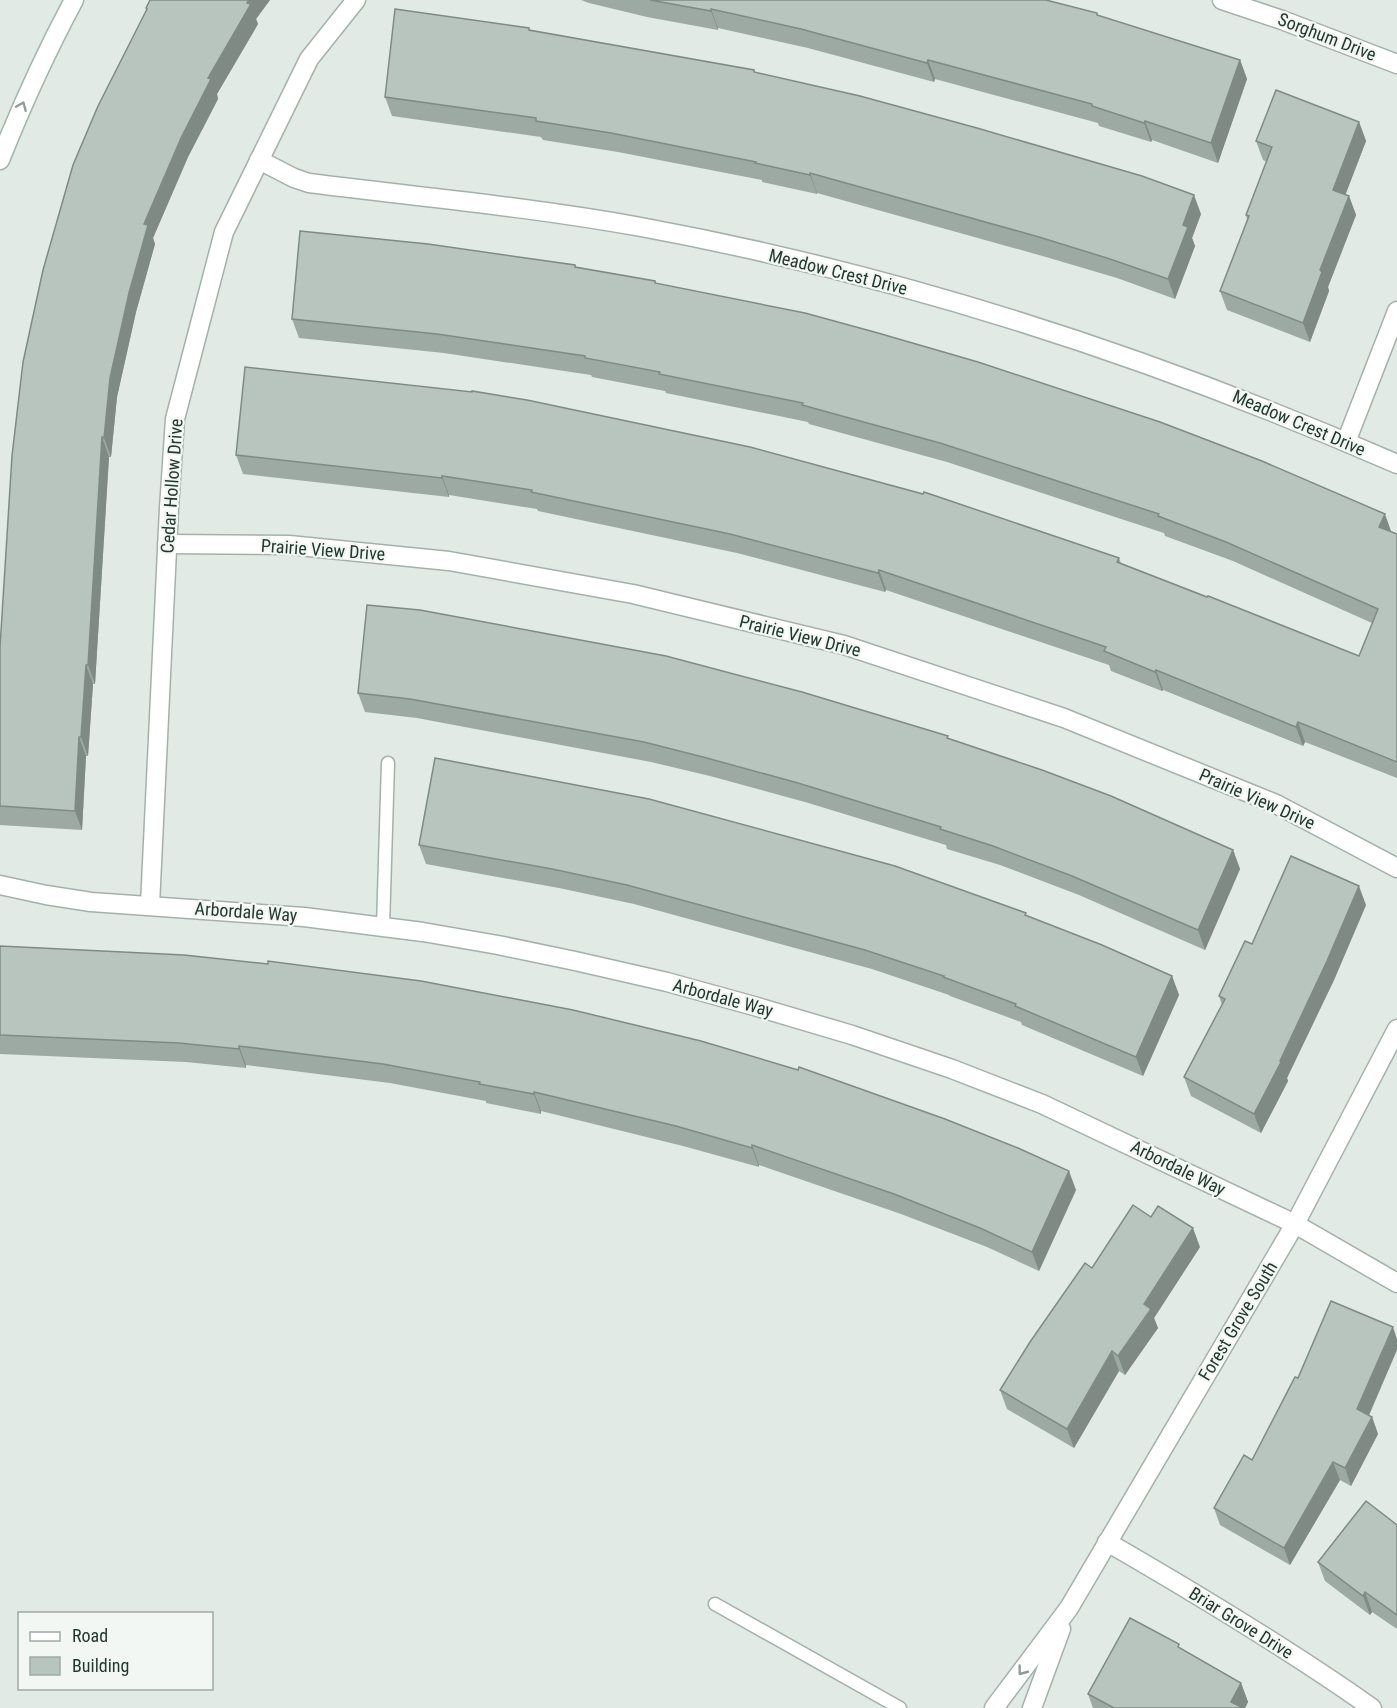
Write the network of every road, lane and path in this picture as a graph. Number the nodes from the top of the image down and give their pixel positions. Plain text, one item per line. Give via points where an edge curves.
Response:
1 (74, 0) edge
2 (356, 0) edge
3 (1222, 0) edge
4 (1397, 64) edge
5 (0, 160) edge
6 (259, 160) junction
7 (1397, 311) edge
8 (1346, 441) junction
9 (1397, 464) edge
10 (167, 544) junction
11 (388, 763) dead end
12 (1397, 868) edge
13 (0, 885) edge
14 (150, 905) junction
15 (383, 926) junction
16 (1397, 1029) edge
17 (1295, 1224) junction
18 (1397, 1283) edge
19 (1107, 1542) junction
20 (715, 1604) dead end
21 (1069, 1608) junction
22 (900, 1708) edge
23 (994, 1708) edge
24 (1032, 1708) edge
25 (1372, 1708) edge

5 -> 1 street via 44,56
2 - 6 street, Cedar Hollow Drive via 309,59
3 - 4 street, Sorghum Drive
6 - 8 street, Meadow Crest Drive via 309,183 468,201 640,227 868,279 1105,349 1240,397
6 - 10 street, Cedar Hollow Drive via 224,232 175,419
7 - 8 street
8 - 9 street, Meadow Crest Drive
10 - 12 street, Prairie View Drive via 289,546 449,561 633,594 844,645 1064,718 1276,804
10 - 14 street, Cedar Hollow Drive
11 - 15 lane
13 - 14 street, Arbordale Way via 68,899
14 - 15 street, Arbordale Way
15 - 17 street, Arbordale Way via 634,974 852,1035 1041,1104
16 - 17 street, Forest Grove South
17 - 18 street, Arbordale Way
17 - 19 street, Forest Grove South
19 - 21 street, Forest Grove South
19 - 25 street, Briar Grove Drive via 1205,1599
20 - 22 lane
21 -> 23 street, Forest Grove South
21 - 24 street, Forest Grove South

